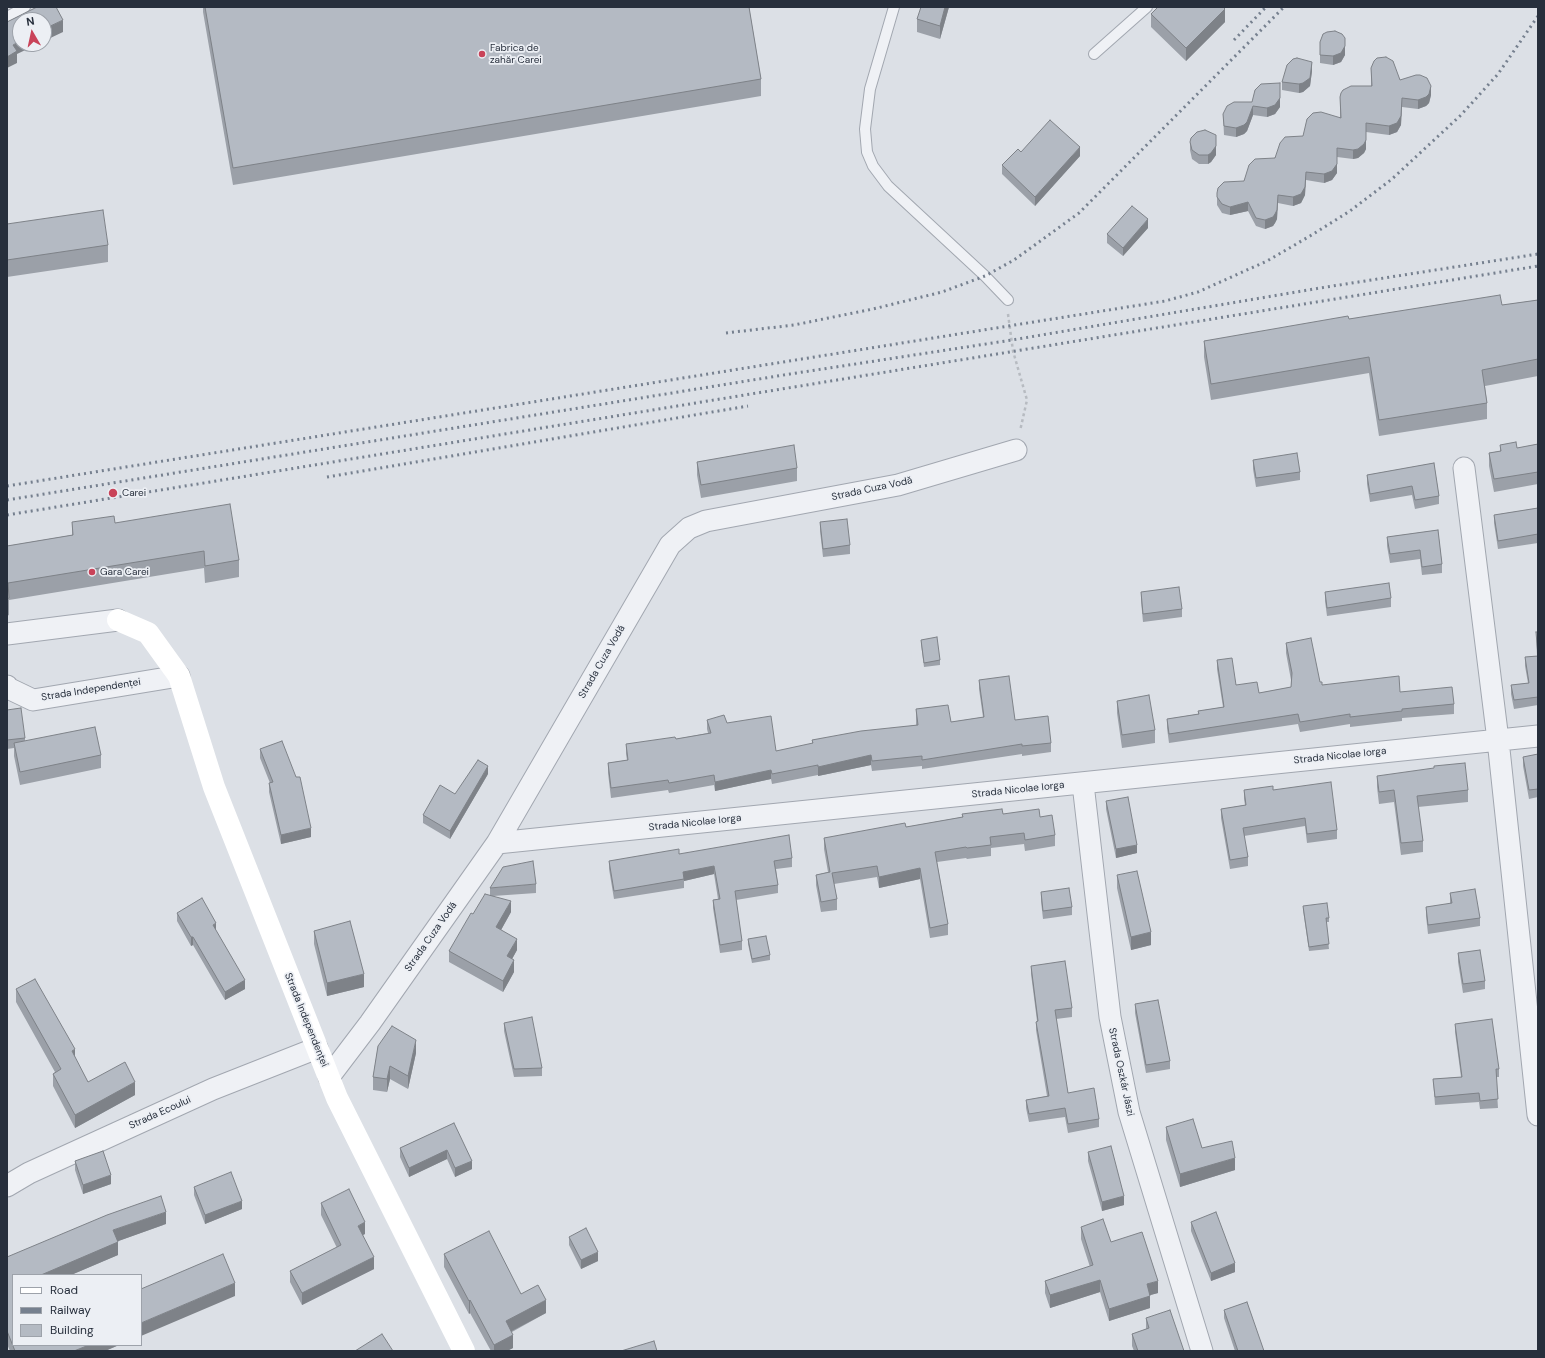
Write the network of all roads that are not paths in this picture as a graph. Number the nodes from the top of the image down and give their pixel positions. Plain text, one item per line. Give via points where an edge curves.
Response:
1 (25, 7) edge
2 (894, 7) edge
3 (1147, 7) edge
4 (7, 17) edge
5 (1094, 54) dead end
6 (1008, 300) road end
7 (1016, 450) road end
8 (1464, 468) dead end
9 (118, 620) joint
10 (7, 634) edge
11 (179, 676) junction
12 (7, 686) edge
13 (1538, 736) edge
14 (1498, 740) junction
15 (1083, 784) junction
16 (497, 843) junction
17 (316, 1048) junction
18 (329, 1078) junction
19 (1538, 1116) edge
20 (7, 1186) edge
21 (464, 1351) edge
22 (1202, 1351) edge

1 - 4 lane
2 - 6 lane via 869,95 865,129 867,152 873,166 888,186
3 - 5 lane
7 - 16 street, Strada Cuza Vodă via 898,485 706,521 689,528 670,545
8 - 14 street
9 - 10 street, Strada Independenței
9 - 11 street, Strada Independenței via 148,633
11 - 12 street, Strada Independenței via 32,700
11 - 17 street, Strada Independenței via 214,787
13 - 14 street, Strada Nicolae Iorga
14 - 15 street, Strada Nicolae Iorga
14 - 19 street
15 - 16 street, Strada Nicolae Iorga
15 - 22 street, Strada Oszkár Jászi via 1110,1017 1129,1112
16 - 18 street, Strada Cuza Vodă
17 - 18 street, Strada Independenței
17 - 20 street, Strada Ecoului via 213,1089 29,1173
18 - 21 street, Strada Independenței

